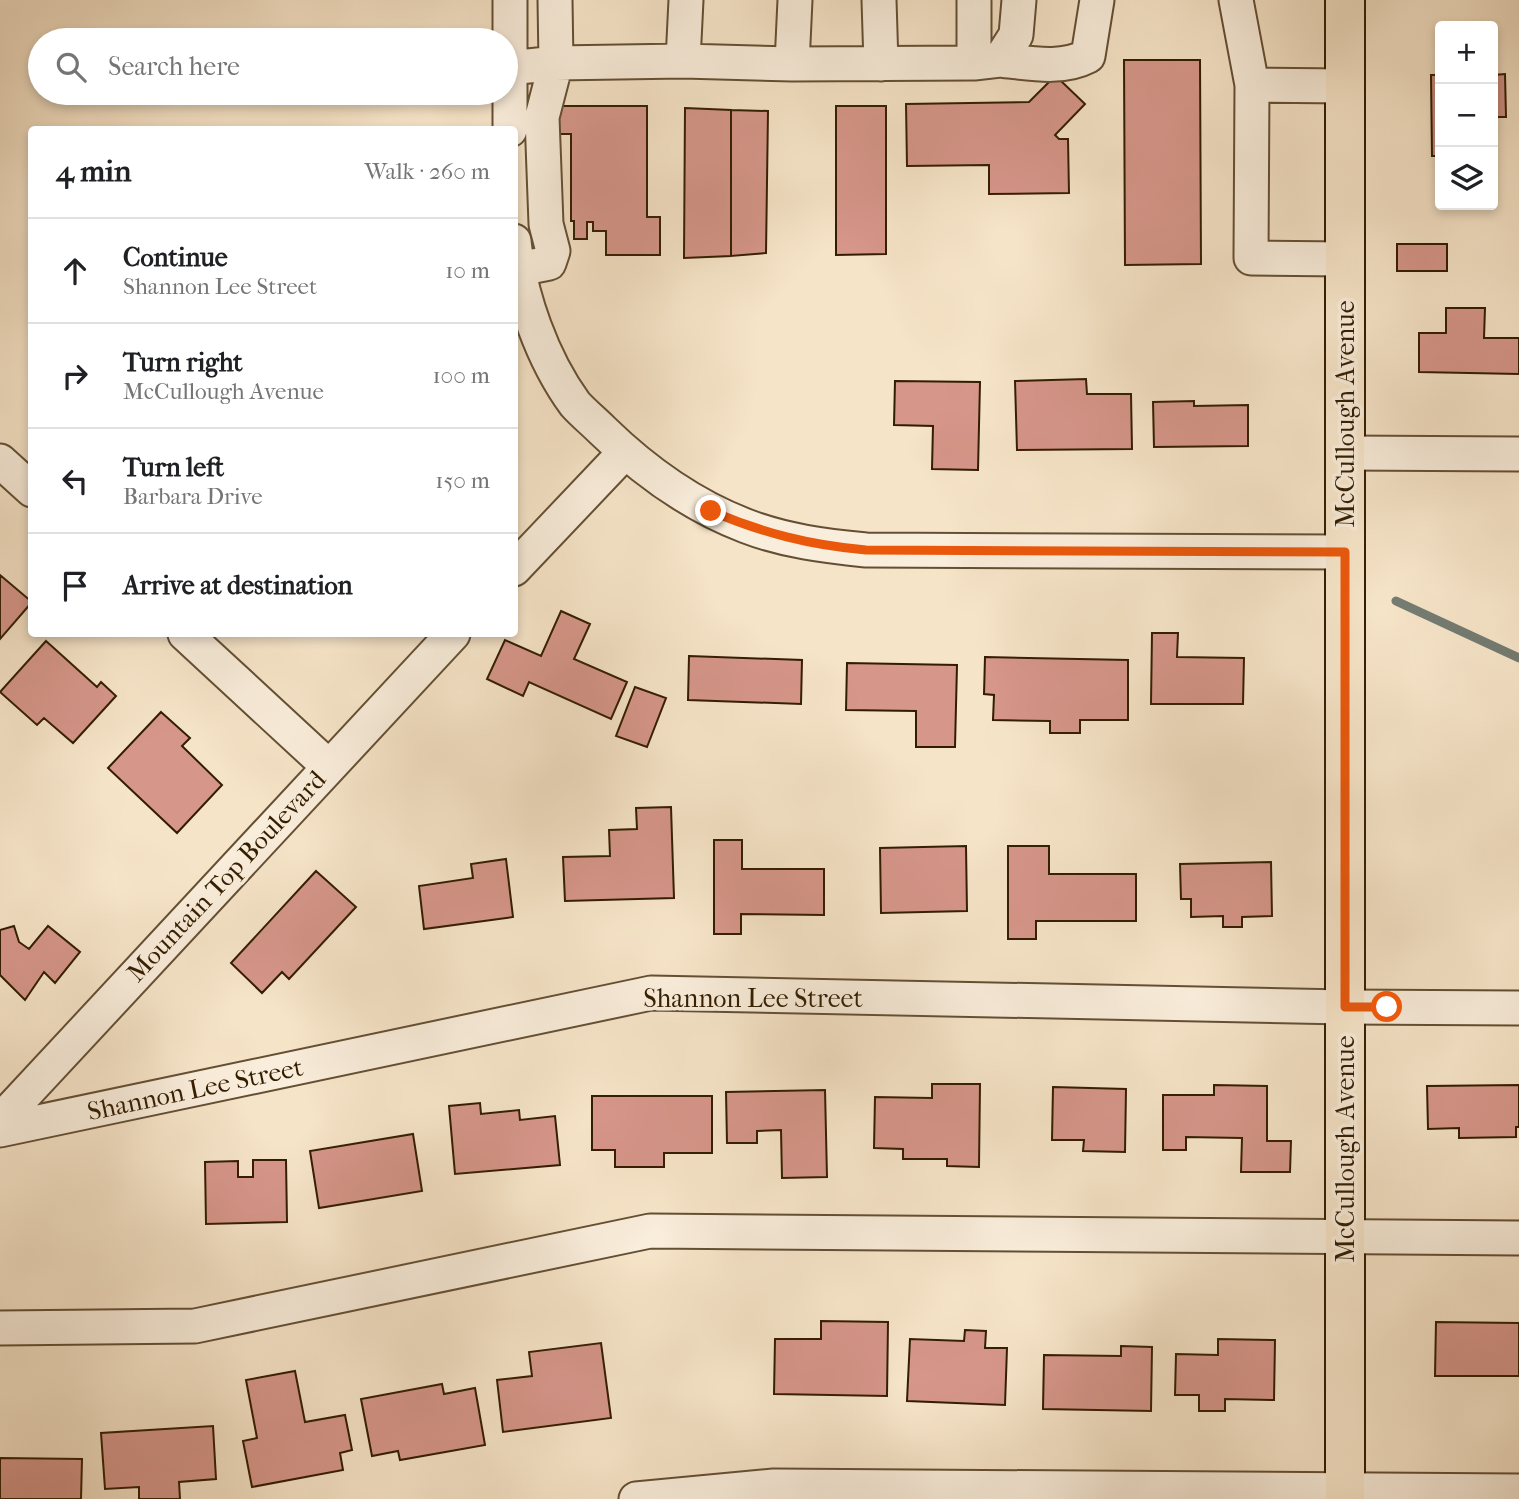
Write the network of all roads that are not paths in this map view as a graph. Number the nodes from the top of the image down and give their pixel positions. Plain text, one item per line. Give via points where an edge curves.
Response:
1 (510, 0) edge
2 (555, 0) edge
3 (687, 0) edge
4 (795, 0) edge
5 (878, 0) edge
6 (974, 0) edge
7 (1019, 0) edge
8 (1097, 0) edge
9 (1236, 0) edge
10 (1345, 0) edge
11 (510, 28) edge
12 (683, 61) junction
13 (987, 61) junction
14 (556, 63) junction
15 (792, 64) junction
16 (881, 64) junction
17 (518, 67) edge
18 (1252, 85) junction
19 (1345, 86) junction
20 (510, 105) edge
21 (510, 126) edge
22 (518, 255) edge
23 (518, 259) edge
24 (1345, 259) junction
25 (625, 453) junction
26 (1345, 453) junction
27 (1519, 454) edge
28 (0, 461) edge
29 (28, 486) edge
30 (1345, 552) junction
31 (518, 565) edge
32 (189, 637) edge
33 (450, 637) edge
34 (328, 766) junction
35 (1345, 1007) junction
36 (1519, 1008) edge
37 (0, 1121) edge
38 (0, 1130) edge
39 (1345, 1237) junction
40 (1519, 1238) edge
41 (0, 1328) edge
42 (1519, 1491) edge
43 (1345, 1494) edge
44 (636, 1499) edge

1 - 11 street
2 - 14 street
3 - 12 street
4 - 15 street
5 - 16 street
6 - 13 street
7 - 13 street via 1016,35
8 - 13 street via 1088,56 1050,65
9 - 18 street
10 - 19 main road, McCullough Avenue
12 - 14 street
12 - 15 street
13 - 16 street
14 - 17 street
14 - 22 street via 542,117 546,224 553,251 550,263
15 - 16 street
18 - 19 street
18 - 24 street via 1251,258
19 - 24 main road, McCullough Avenue
20 - 21 street
23 - 25 street via 538,334 555,370 576,405
24 - 26 main road, McCullough Avenue
25 - 30 street via 676,492 711,511 761,531 826,546
25 - 31 street
26 - 27 street
26 - 30 main road, McCullough Avenue
28 - 29 street
30 - 35 main road, McCullough Avenue
32 - 34 street
33 - 34 street, Mountain Top Boulevard
34 - 37 street, Mountain Top Boulevard
35 - 36 street, Shannon Lee Street
35 - 38 street, Shannon Lee Street via 651,993
35 - 39 main road, McCullough Avenue
39 - 40 street
39 - 41 street via 650,1231 195,1326
39 - 43 main road, McCullough Avenue
42 - 43 street
43 - 44 street via 774,1486

